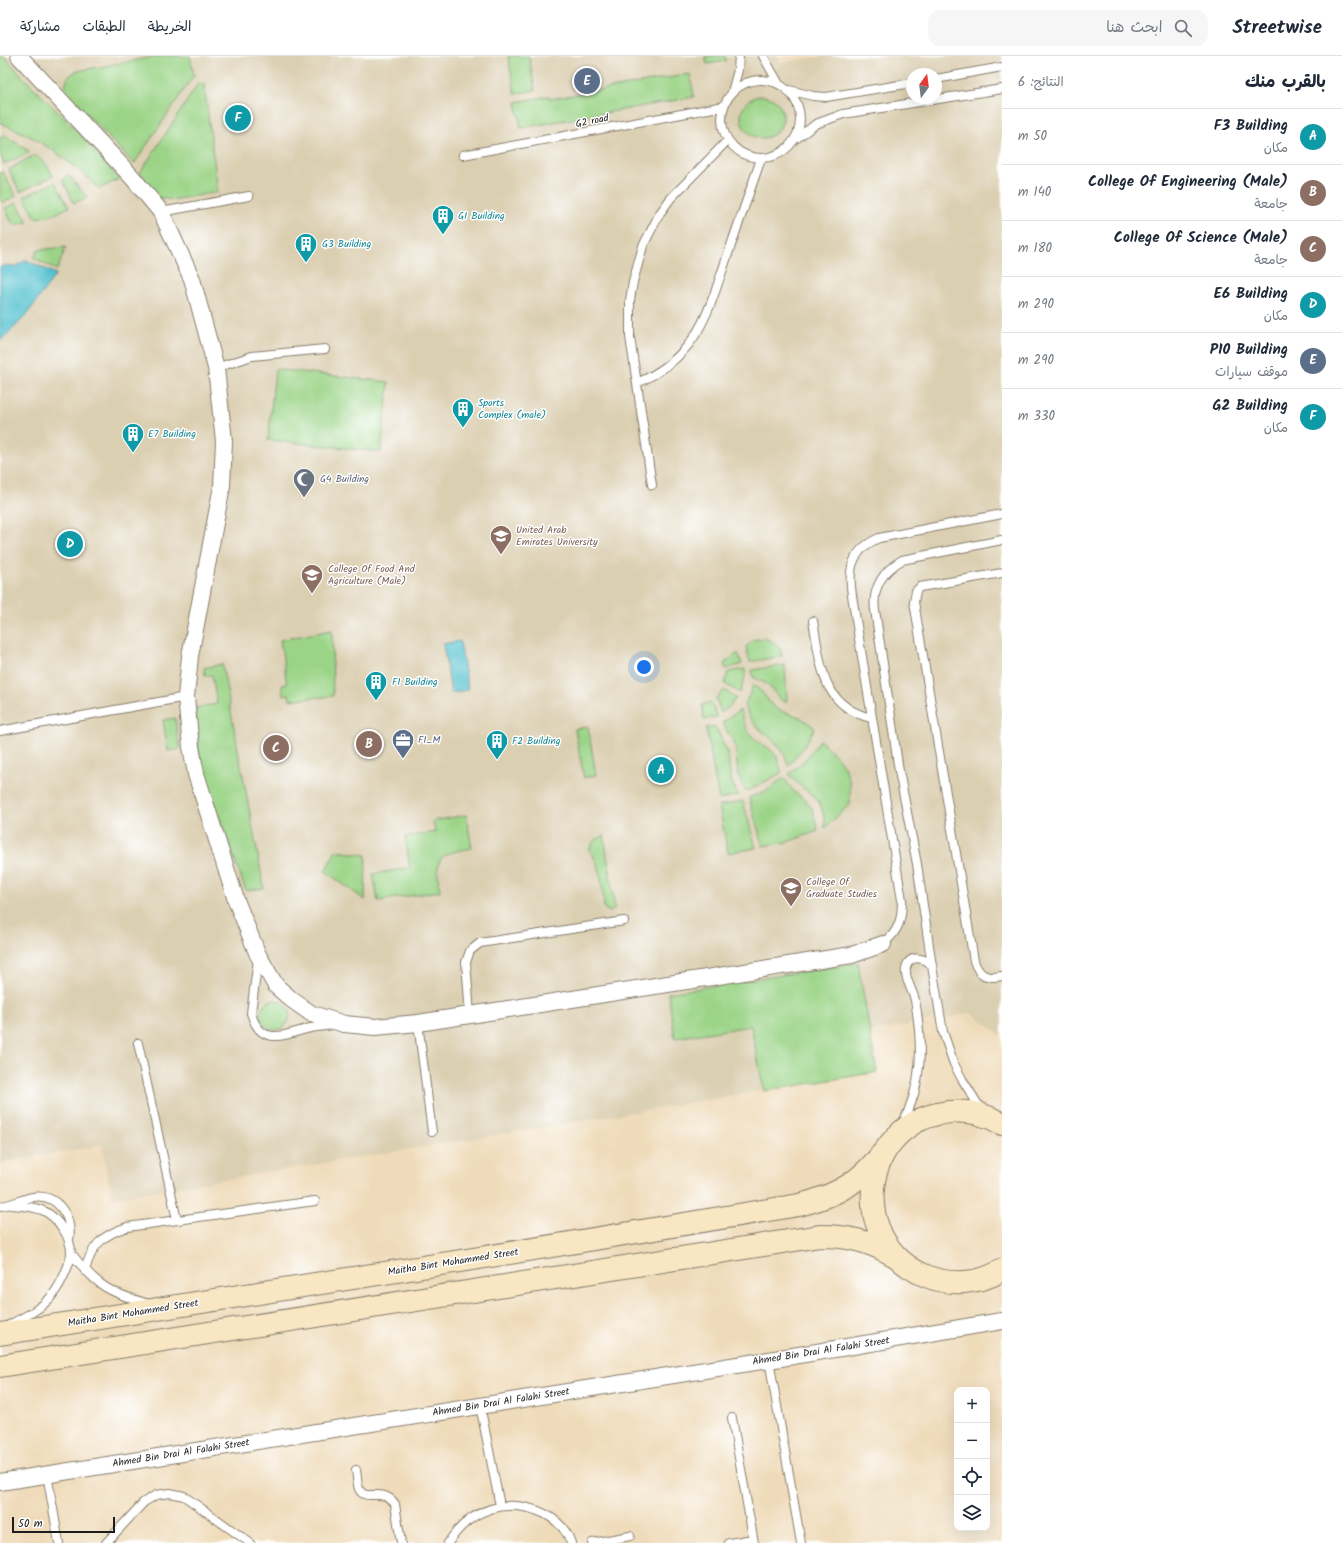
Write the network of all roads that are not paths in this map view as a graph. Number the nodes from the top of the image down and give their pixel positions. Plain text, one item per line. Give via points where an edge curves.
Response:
1 (19, 56) edge
2 (739, 56) edge
3 (763, 56) edge
4 (1002, 67) edge
5 (942, 78) edge
6 (778, 84) junction
7 (906, 84) edge
8 (1002, 89) edge
9 (788, 90) junction
10 (731, 93) junction
11 (724, 106) junction
12 (728, 140) junction
13 (794, 141) junction
14 (463, 155) dead end
15 (761, 158) junction
16 (249, 196) dead end
17 (161, 212) junction
18 (326, 350) dead end
19 (216, 368) junction
20 (637, 384) junction
21 (652, 485) dead end
22 (1002, 514) edge
23 (1002, 540) edge
24 (1002, 573) edge
25 (813, 621) dead end
26 (186, 697) junction
27 (871, 718) junction
28 (0, 731) edge
29 (624, 921) dead end
30 (882, 944) joint
31 (258, 955) junction
32 (932, 966) junction
33 (1002, 976) edge
34 (470, 1015) junction
35 (418, 1023) junction
36 (344, 1024) junction
37 (138, 1043) dead end
38 (993, 1120) edge
39 (432, 1132) dead end
40 (891, 1143) junction
41 (315, 1201) dead end
42 (11, 1205) junction
43 (0, 1206) edge
44 (177, 1220) junction
45 (69, 1243) junction
46 (71, 1254) junction
47 (897, 1257) junction
48 (1002, 1270) edge
49 (85, 1271) junction
50 (165, 1308) junction
51 (1002, 1321) edge
52 (0, 1330) edge
53 (0, 1334) edge
54 (769, 1360) junction
55 (0, 1366) edge
56 (480, 1405) junction
57 (732, 1418) dead end
58 (356, 1470) dead end
59 (47, 1474) junction
60 (0, 1482) edge
61 (500, 1506) junction
62 (630, 1536) dead end
63 (753, 1541) edge
64 (58, 1543) edge
65 (106, 1543) edge
66 (250, 1543) edge
67 (402, 1543) edge
68 (448, 1543) edge
69 (571, 1543) edge
70 (592, 1543) edge
71 (729, 1543) edge
72 (801, 1543) edge

1 - 17 street via 132,177
2 - 10 lane
3 - 6 lane
4 - 5 lane
6 - 9 lane
6 - 10 lane via 764,80 748,82
7 - 9 lane via 826,97
8 - 13 lane via 843,114 816,124
9 - 13 lane via 800,109 799,131
10 - 11 lane
11 - 12 lane via 723,129
11 - 14 lane, G2 road
12 - 15 lane via 737,150 748,156
12 - 20 lane via 672,198 660,213 643,246 633,282 630,306 630,337
13 - 15 lane via 774,156
15 - 20 lane via 702,325 691,343 672,362
16 - 17 lane
17 - 19 street via 192,280
18 - 19 lane via 252,356
19 - 26 street via 224,441 222,486 190,656
20 - 21 lane
22 - 27 lane via 879,538 859,552 851,568 850,578
23 - 32 lane via 902,560 881,578 874,598 899,771 917,864
24 - 33 lane via 920,587 916,591 914,602 974,961 985,976
25 - 27 lane via 823,671 831,692 845,707
26 - 28 lane
26 - 31 street via 196,774 236,900
27 - 30 lane via 902,900 899,925 893,936
29 - 34 lane via 480,943 470,951 466,962
30 - 34 street via 852,955
31 - 36 street via 276,986 292,1000 312,1014
31 - 36 lane via 251,1013 260,1030 279,1037
32 - 38 lane via 948,1048 962,1079
32 - 40 lane via 923,958 917,958 908,964 906,970 915,1000 920,1040 920,1068 910,1109
34 - 35 street
35 - 36 street via 375,1027
35 - 39 lane
37 - 44 lane
38 - 40 main road via 957,1111 930,1116 905,1129
40 - 47 main road via 880,1160 875,1175 872,1204 880,1233
40 - 50 main road, Maitha Bint Mohammed Street via 858,1180 820,1200 799,1205
41 - 44 lane
42 - 43 lane
42 - 45 lane via 46,1212 62,1227
42 - 45 lane via 35,1196 47,1198 58,1204 69,1221
44 - 49 lane via 115,1231 95,1247 88,1258
45 - 46 lane
46 - 49 lane
46 - 52 lane via 63,1278 51,1297 34,1312
47 - 48 main road via 919,1273 945,1281 972,1281
47 - 55 main road via 860,1240 820,1236
49 - 50 lane via 112,1292
50 - 53 main road, Maitha Bint Mohammed Street
51 - 54 street, Ahmed Bin Drai Al Falahi Street
54 - 56 street, Ahmed Bin Drai Al Falahi Street
54 - 72 lane
56 - 59 street, Ahmed Bin Drai Al Falahi Street
56 - 61 lane
57 - 63 lane
58 - 67 lane via 360,1490 364,1494 386,1495 395,1504
59 - 60 street, Ahmed Bin Drai Al Falahi Street
59 - 64 lane
61 - 68 lane via 478,1514 460,1526
61 - 69 lane via 526,1507 551,1517 568,1534
62 - 70 lane
63 - 71 lane
65 - 66 lane via 144,1502 170,1493 184,1496

